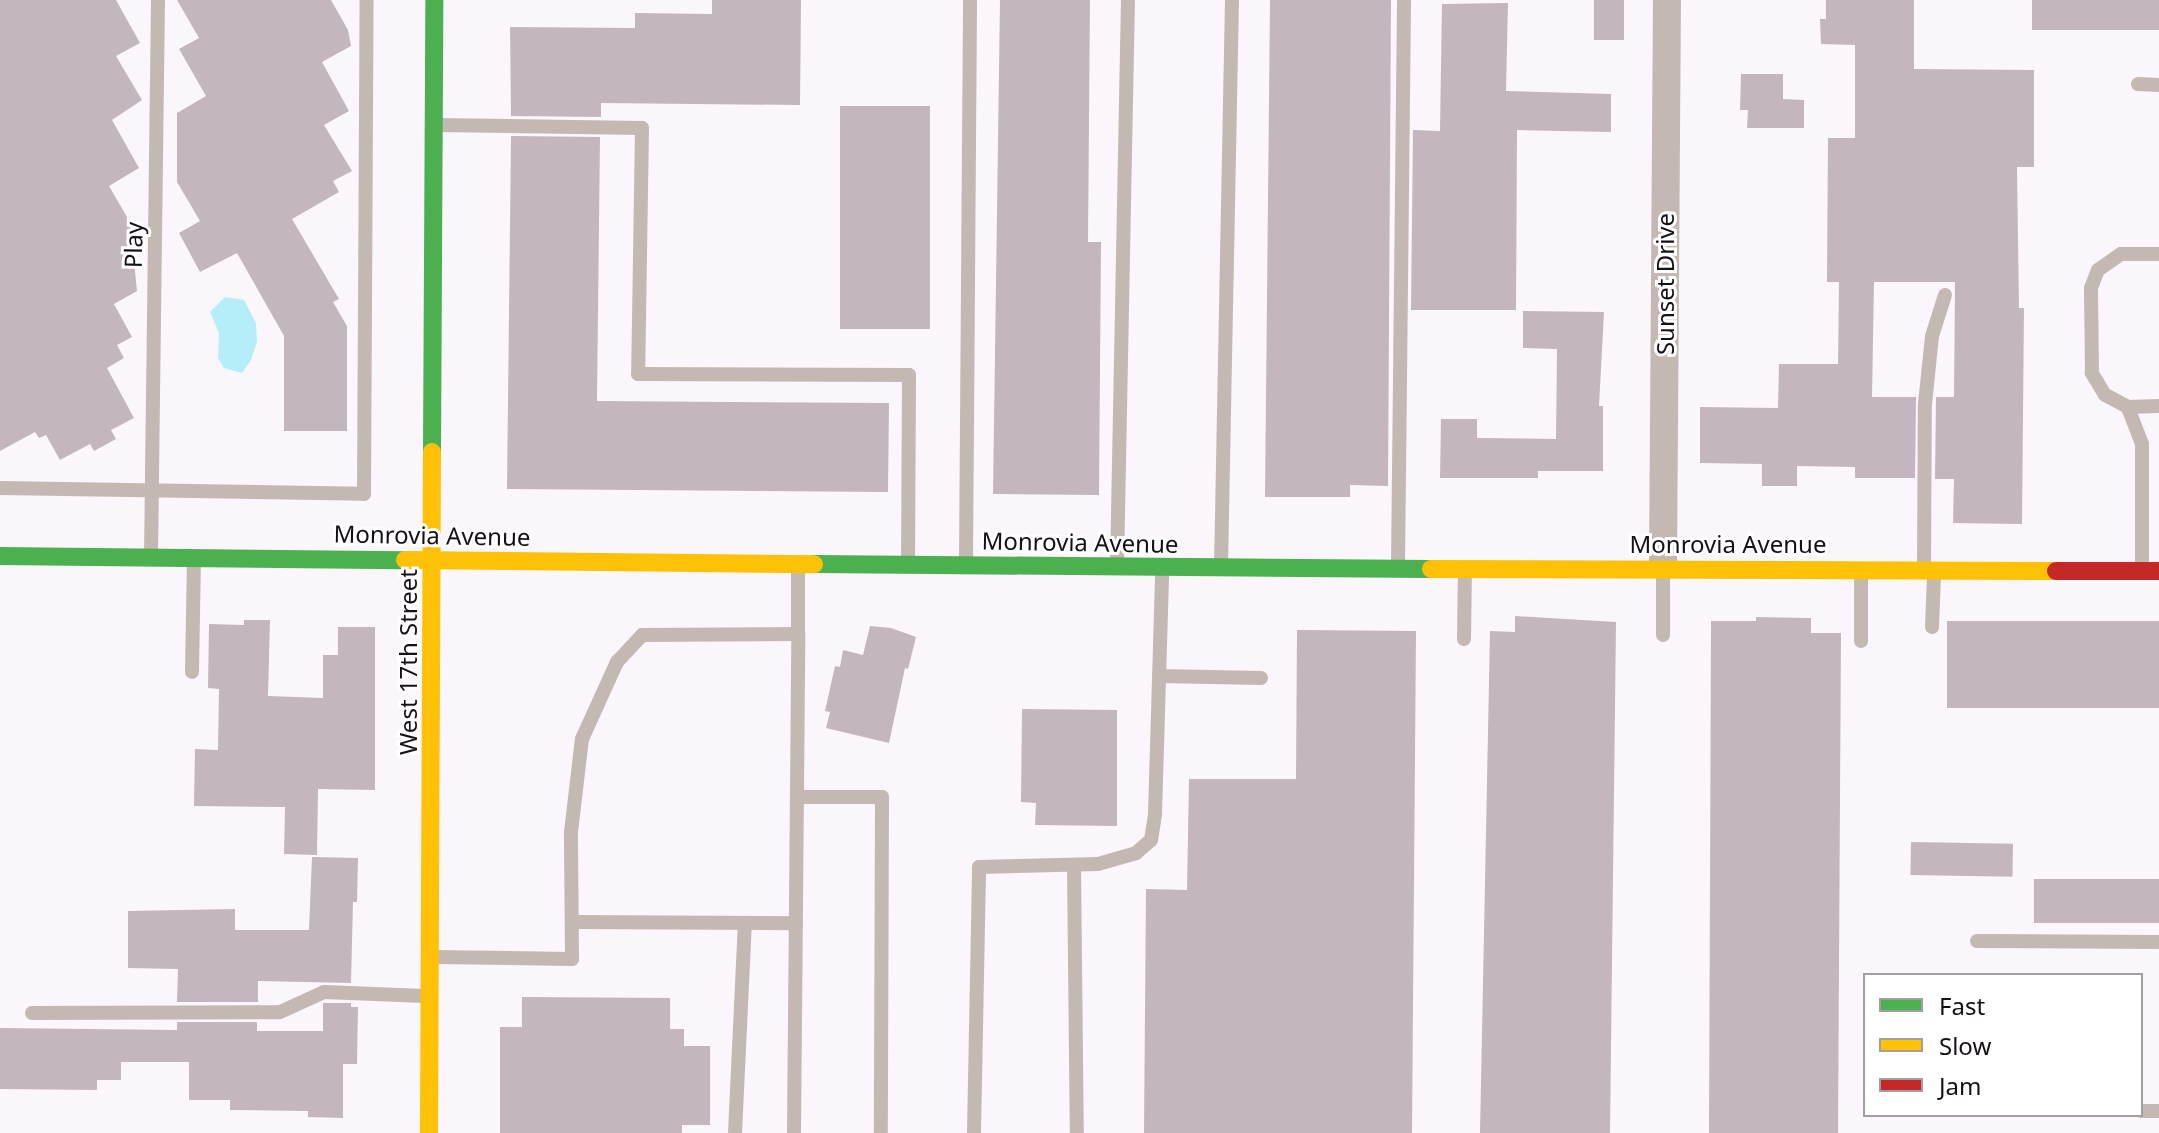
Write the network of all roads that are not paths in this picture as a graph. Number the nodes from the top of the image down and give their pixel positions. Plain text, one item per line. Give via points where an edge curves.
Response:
1 (158, 0) edge
2 (367, 0) edge
3 (434, 0) edge
4 (970, 0) edge
5 (1128, 0) edge
6 (1232, 0) edge
7 (1404, 0) edge
8 (1667, 0) edge
9 (2138, 84) dead end
10 (2159, 85) edge
11 (433, 125) junction
12 (2159, 254) edge
13 (1945, 295) dead end
14 (2159, 406) edge
15 (2128, 407) junction
16 (0, 488) edge
17 (151, 490) junction
18 (0, 556) edge
19 (151, 557) junction
20 (194, 557) junction
21 (432, 559) junction
22 (798, 563) junction
23 (908, 564) junction
24 (966, 565) junction
25 (1117, 566) junction
26 (1398, 566) junction
27 (1465, 566) junction
28 (1163, 567) junction
29 (1663, 567) junction
30 (1221, 568) junction
31 (1861, 569) junction
32 (1929, 569) junction
33 (2151, 571) edge
34 (1932, 627) dead end
35 (798, 634) junction
36 (1663, 635) dead end
37 (1464, 639) dead end
38 (1861, 641) dead end
39 (192, 672) dead end
40 (1159, 676) junction
41 (1261, 678) dead end
42 (797, 797) junction
43 (1074, 865) junction
44 (572, 922) junction
45 (745, 923) junction
46 (796, 923) junction
47 (1977, 941) dead end
48 (2159, 942) edge
49 (430, 957) junction
50 (430, 996) junction
51 (32, 1013) dead end
52 (429, 1133) edge
53 (735, 1133) edge
54 (794, 1133) edge
55 (881, 1133) edge
56 (974, 1133) edge
57 (1077, 1133) edge

1 - 17 lane, Play
2 - 17 lane via 364,494
3 - 11 street, West 17th Street
4 - 24 lane
5 - 25 lane
6 - 30 lane
7 - 26 lane
8 - 29 street, Sunset Drive
9 - 10 lane
11 - 21 street, West 17th Street
11 - 23 lane via 642,128 638,374 909,375
12 - 15 lane via 2121,254 2098,270 2091,288 2092,373 2105,395
13 - 32 lane via 1932,336 1925,404
14 - 15 lane
15 - 33 lane via 2142,444
16 - 17 lane
17 - 19 lane, Play
18 - 19 street, Monrovia Avenue
19 - 20 street, Monrovia Avenue
20 - 21 street, Monrovia Avenue
20 - 39 lane
21 - 22 street, Monrovia Avenue
21 - 49 street, West 17th Street
22 - 23 street, Monrovia Avenue
22 - 35 lane
23 - 24 street, Monrovia Avenue
24 - 25 street, Monrovia Avenue
25 - 28 street, Monrovia Avenue
26 - 27 street, Monrovia Avenue
26 - 30 street, Monrovia Avenue
27 - 29 street, Monrovia Avenue
27 - 37 lane
28 - 30 street, Monrovia Avenue
28 - 40 lane
29 - 31 street, Monrovia Avenue
29 - 36 lane
31 - 32 street, Monrovia Avenue
31 - 38 lane
32 - 33 street, Monrovia Avenue
32 - 34 lane
35 - 42 lane
35 - 44 lane via 642,635 631,643 582,739 571,832
40 - 41 lane
40 - 43 lane via 1151,840 1117,861
42 - 46 lane
42 - 55 lane via 882,797
43 - 56 lane via 979,867
43 - 57 lane
44 - 45 lane
44 - 49 lane via 572,959
45 - 46 lane
45 - 53 lane
46 - 54 lane
47 - 48 lane
49 - 50 street, West 17th Street
50 - 51 lane via 324,992 280,1012
50 - 52 street, West 17th Street

